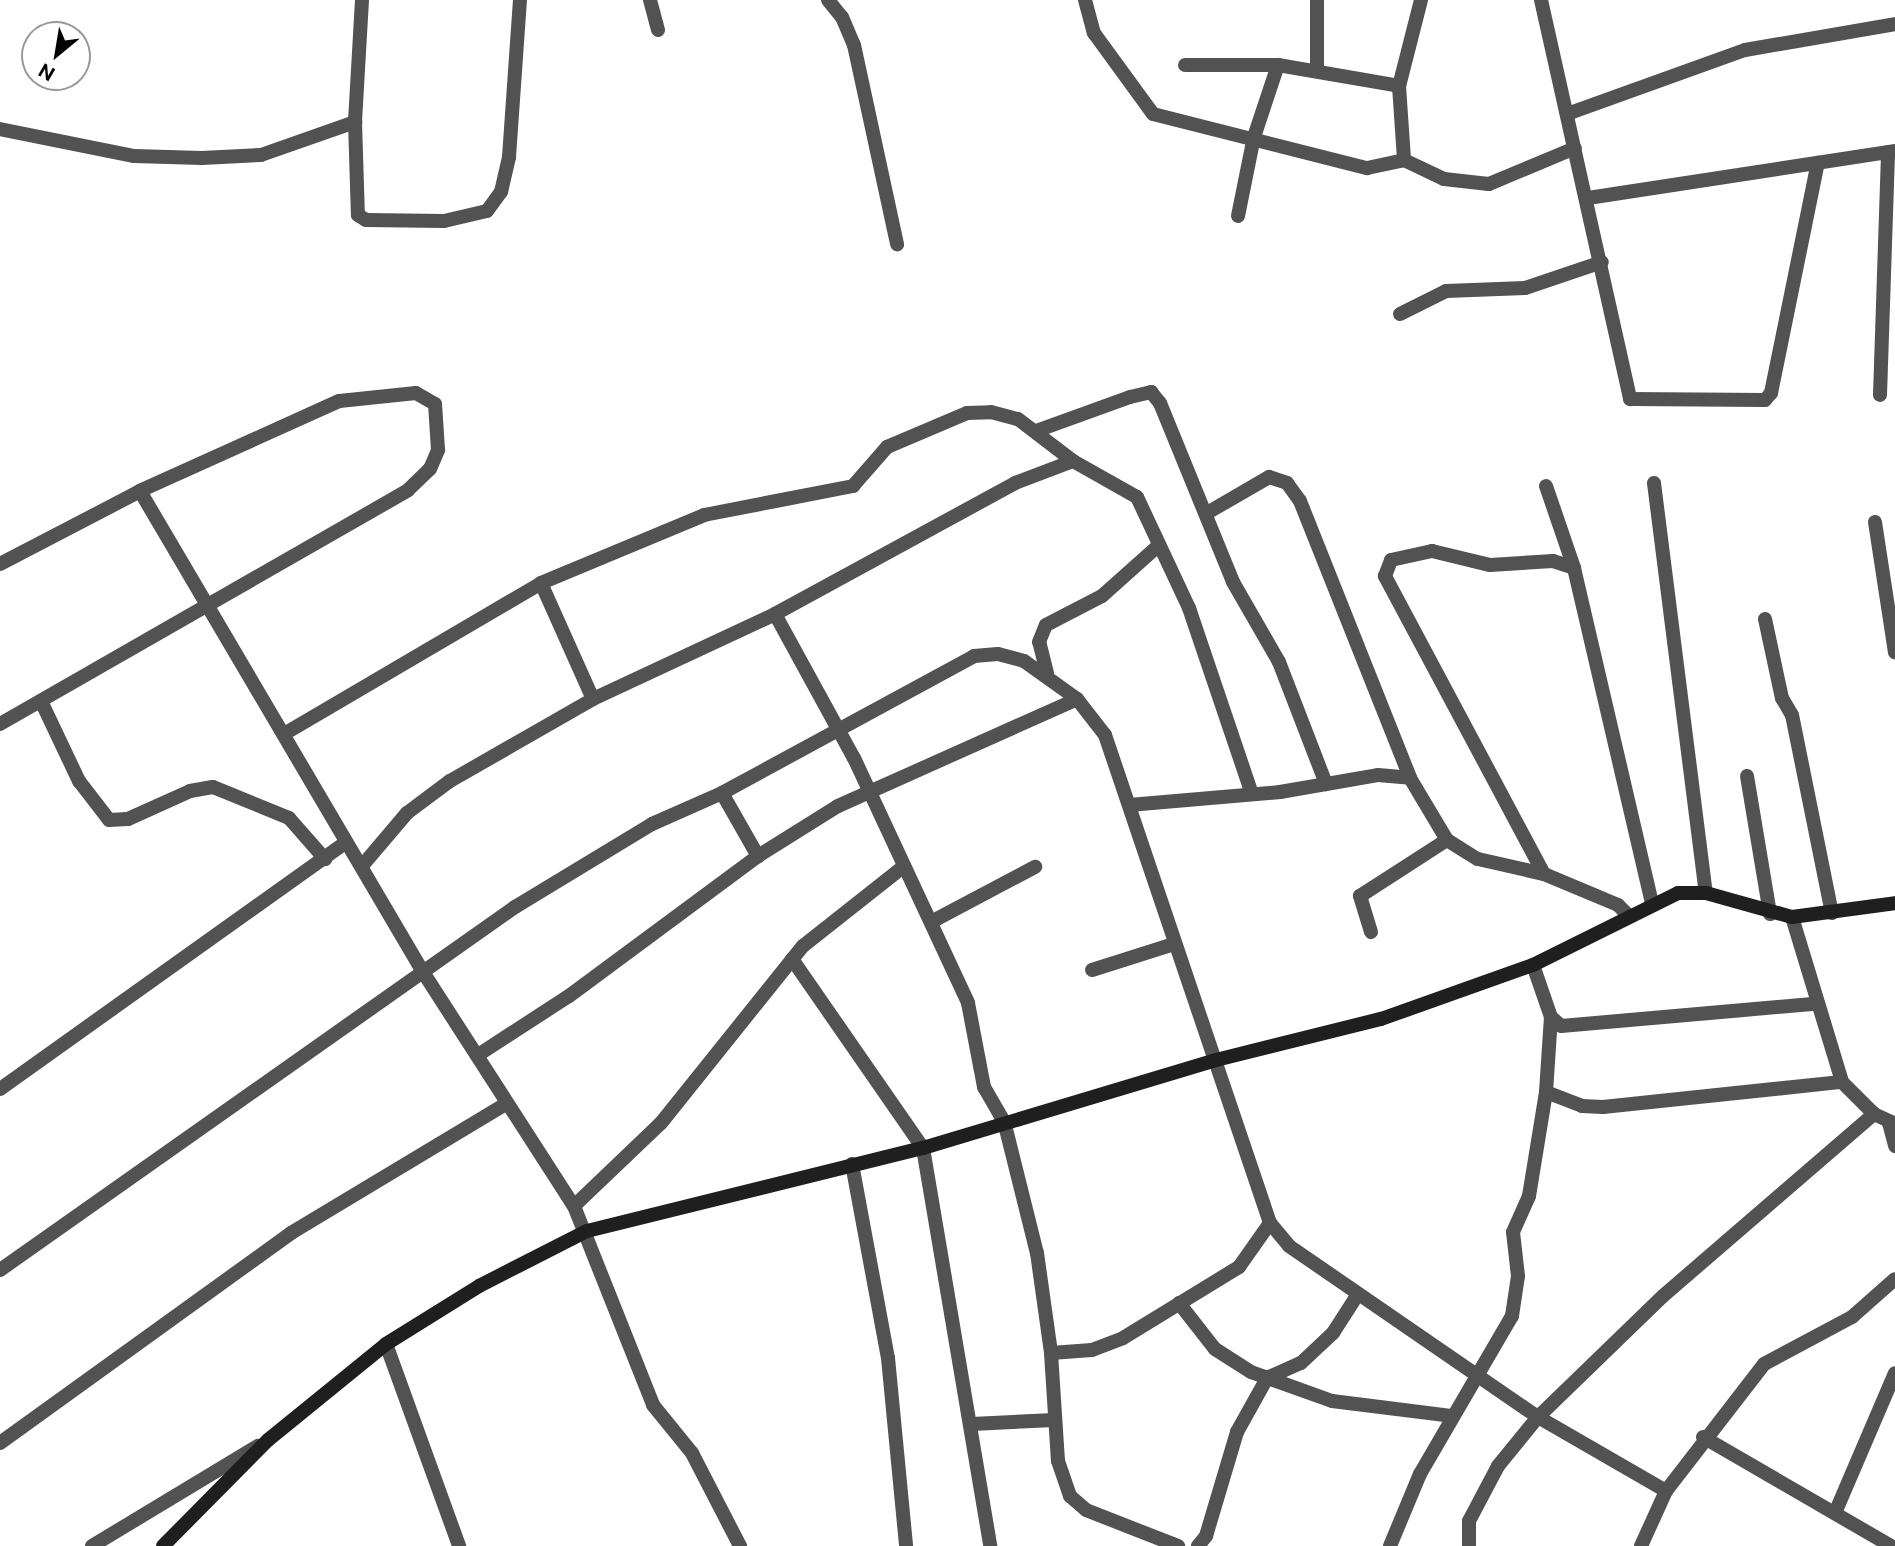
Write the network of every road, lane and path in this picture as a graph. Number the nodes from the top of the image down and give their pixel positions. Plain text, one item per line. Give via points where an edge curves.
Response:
1 (362, 0) edge
2 (520, 0) edge
3 (650, 0) edge
4 (828, 0) edge
5 (1085, 0) edge
6 (1317, 0) edge
7 (1421, 0) edge
8 (1541, 0) edge
9 (1895, 24) edge
10 (658, 30) dead end
11 (1185, 65) dead end
12 (1278, 65) junction
13 (1317, 70) junction
14 (1398, 86) junction
15 (1567, 114) junction
16 (355, 122) junction
17 (0, 128) edge
18 (1254, 137) junction
19 (1575, 148) junction
20 (1892, 151) edge
21 (1404, 160) junction
22 (1818, 163) junction
23 (1588, 198) junction
24 (1238, 216) dead end
25 (897, 244) dead end
26 (1602, 262) junction
27 (1400, 314) dead end
28 (1880, 395) dead end
29 (1036, 431) junction
30 (1073, 461) junction
31 (1654, 483) dead end
32 (1546, 486) dead end
33 (140, 491) junction
34 (1207, 513) junction
35 (1875, 522) dead end
36 (1159, 545) junction
37 (0, 564) edge
38 (1574, 568) junction
39 (541, 583) junction
40 (211, 607) junction
41 (775, 614) junction
42 (1765, 619) dead end
43 (1895, 652) edge
44 (1046, 673) junction
45 (593, 699) junction
46 (1077, 699) junction
47 (41, 701) junction
48 (0, 724) edge
49 (840, 731) junction
50 (284, 734) junction
51 (1747, 776) dead end
52 (1410, 778) junction
53 (1326, 784) junction
54 (722, 793) junction
55 (871, 793) junction
56 (1252, 794) junction
57 (1129, 805) junction
58 (1447, 840) junction
59 (346, 842) junction
60 (758, 856) junction
61 (325, 859) junction
62 (362, 866) junction
63 (903, 867) junction
64 (1035, 867) dead end
65 (1544, 874) junction
66 (1706, 894) junction
67 (1652, 903) junction
68 (1895, 903) edge
69 (1832, 913) junction
70 (1627, 914) junction
71 (1770, 914) junction
72 (1792, 917) junction
73 (932, 922) junction
74 (1371, 932) dead end
75 (1174, 944) junction
76 (792, 959) junction
77 (1533, 965) junction
78 (1092, 970) dead end
79 (423, 972) junction
80 (1815, 1004) junction
81 (1551, 1017) junction
82 (478, 1055) junction
83 (1216, 1059) junction
84 (1842, 1083) junction
85 (0, 1089) edge
86 (1546, 1092) junction
87 (506, 1104) junction
88 (1874, 1114) junction
89 (1004, 1121) junction
90 (1892, 1123) edge
91 (1895, 1146) edge
92 (923, 1148) junction
93 (852, 1164) junction
94 (574, 1206) junction
95 (1270, 1223) junction
96 (587, 1231) junction
97 (0, 1270) edge
98 (1895, 1279) edge
99 (1358, 1294) junction
100 (1179, 1303) junction
101 (386, 1344) junction
102 (1051, 1353) junction
103 (1895, 1373) edge
104 (1479, 1377) junction
105 (1267, 1378) junction
106 (1453, 1416) junction
107 (1538, 1417) junction
108 (1054, 1420) junction
109 (972, 1424) junction
110 (1703, 1437) junction
111 (268, 1440) junction
112 (0, 1443) edge
113 (1666, 1491) junction
114 (1835, 1513) junction
115 (92, 1546) edge
116 (163, 1546) edge
117 (459, 1546) edge
118 (740, 1546) edge
119 (906, 1546) edge
120 (990, 1546) edge
121 (1178, 1546) edge
122 (1198, 1546) edge
123 (1390, 1546) edge
124 (1468, 1546) edge
125 (1641, 1546) edge
126 (1891, 1546) edge

1 - 16 street
2 - 16 street via 509,157 502,192 486,211 444,221 360,218
3 - 10 street
4 - 25 street via 854,46
5 - 18 street via 1094,33 1147,109 1179,122
6 - 13 street
7 - 14 street
8 - 15 street
9 - 15 street via 1735,53
11 - 12 street
12 - 13 street
12 - 18 street
13 - 14 street
14 - 21 street
15 - 19 street
16 - 17 street via 261,155 202,158 134,156
18 - 21 street via 1367,168
18 - 24 street
19 - 21 street via 1489,184 1444,179
19 - 23 street
20 - 22 street
20 - 28 street
22 - 23 street
22 - 26 street via 1773,385 1765,400 1630,399
23 - 26 street
26 - 27 street via 1525,288 1446,290
29 - 30 street
29 - 34 street via 1151,393
29 - 39 street via 991,412 967,414 887,447 853,486 704,515
30 - 36 street via 1137,497
30 - 41 street via 1014,483
31 - 66 street
32 - 38 street
33 - 37 street
33 - 40 street
33 - 40 street via 339,401 416,393 435,404 438,450 430,469 408,490
34 - 52 street via 1269,477 1287,483 1300,501
34 - 53 street via 1233,582 1279,662
35 - 43 street
36 - 44 street via 1102,596 1046,625 1039,642
36 - 56 street via 1189,608
38 - 65 street via 1553,561 1490,565 1432,551 1391,560 1384,568
38 - 67 street
39 - 45 street
39 - 50 street
40 - 47 street
40 - 50 street
41 - 45 street
41 - 49 street
42 - 69 street via 1782,698 1792,715
44 - 46 street
44 - 49 street via 998,654 974,656
45 - 62 street via 439,789 401,820
46 - 55 street
46 - 57 street via 1105,735
47 - 48 street
47 - 61 street via 79,781 108,820 128,819 190,790 213,787 289,818
49 - 54 street
49 - 55 street
50 - 59 street
51 - 71 street
52 - 53 street via 1378,775
52 - 58 street
53 - 56 street
54 - 60 street
54 - 79 street via 652,824 568,871
55 - 60 street via 838,806
55 - 63 street
56 - 57 street
57 - 75 street
58 - 65 street via 1478,859
58 - 74 street via 1360,896
59 - 61 street
59 - 62 street
60 - 82 street via 569,996
61 - 85 street
62 - 79 street
63 - 73 street
63 - 76 street via 838,913
64 - 73 street
65 - 70 street via 1618,905
66 - 67 street via 1678,893
66 - 71 street
67 - 70 street
68 - 69 street
69 - 72 street
70 - 77 street
71 - 72 street
72 - 80 street
73 - 89 street via 968,1003 984,1087
75 - 78 street
75 - 83 street
76 - 92 street
76 - 94 street via 661,1123
77 - 81 street
77 - 83 street via 1381,1019
79 - 82 street
79 - 97 street
80 - 81 street via 1577,1027
80 - 84 street
81 - 86 street
82 - 87 street
83 - 89 street
83 - 95 street
84 - 86 street via 1602,1107 1582,1106
84 - 88 street
86 - 104 street via 1529,1196 1513,1232 1518,1276 1512,1316
87 - 94 street
87 - 112 street via 291,1233
88 - 90 street
88 - 107 street via 1663,1296
89 - 92 street
89 - 102 street via 1037,1253
90 - 91 street
92 - 93 street
92 - 109 street
93 - 96 street
93 - 119 street via 888,1358
94 - 96 street
95 - 99 street via 1289,1246
95 - 100 street via 1239,1267
96 - 101 street via 480,1286
96 - 118 street via 653,1405 692,1453
98 - 110 street via 1852,1317 1764,1364
99 - 104 street
99 - 105 street via 1333,1333 1301,1363
100 - 102 street via 1106,1346
100 - 105 street via 1222,1355
101 - 111 street
101 - 117 street
102 - 108 street
103 - 114 street
104 - 106 street
104 - 107 street
105 - 106 street via 1332,1401
105 - 122 street via 1237,1432 1206,1536
106 - 123 street via 1420,1474
107 - 113 street
107 - 124 street via 1498,1466 1469,1521
108 - 109 street
108 - 121 street via 1058,1461 1076,1503
109 - 120 street
110 - 113 street
110 - 114 street
111 - 115 street
111 - 116 street
113 - 125 street
114 - 126 street

